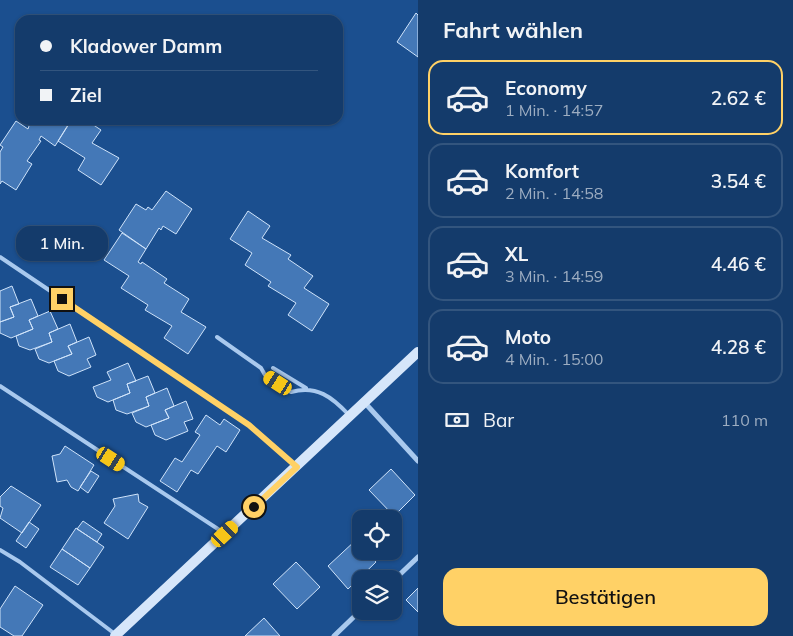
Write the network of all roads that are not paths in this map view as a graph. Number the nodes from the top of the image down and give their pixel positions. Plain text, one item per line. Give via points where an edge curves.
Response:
1 (0, 257) edge
2 (217, 337) dead end
3 (418, 352) edge
4 (273, 368) dead end
5 (0, 386) edge
6 (306, 388) junction
7 (365, 403) junction
8 (351, 417) junction
9 (418, 461) edge
10 (297, 467) junction
11 (225, 534) junction
12 (0, 550) edge
13 (418, 557) edge
14 (402, 572) edge
15 (352, 619) edge
16 (116, 636) edge
17 (334, 636) edge

1 - 10 lane via 249,425
2 - 6 lane via 291,392
3 - 7 main road
4 - 6 lane
5 - 11 lane
6 - 8 lane via 334,399
7 - 8 main road
7 - 9 street
8 - 10 main road
10 - 11 main road
11 - 16 main road
12 - 16 lane
13 - 14 street
15 - 17 street

